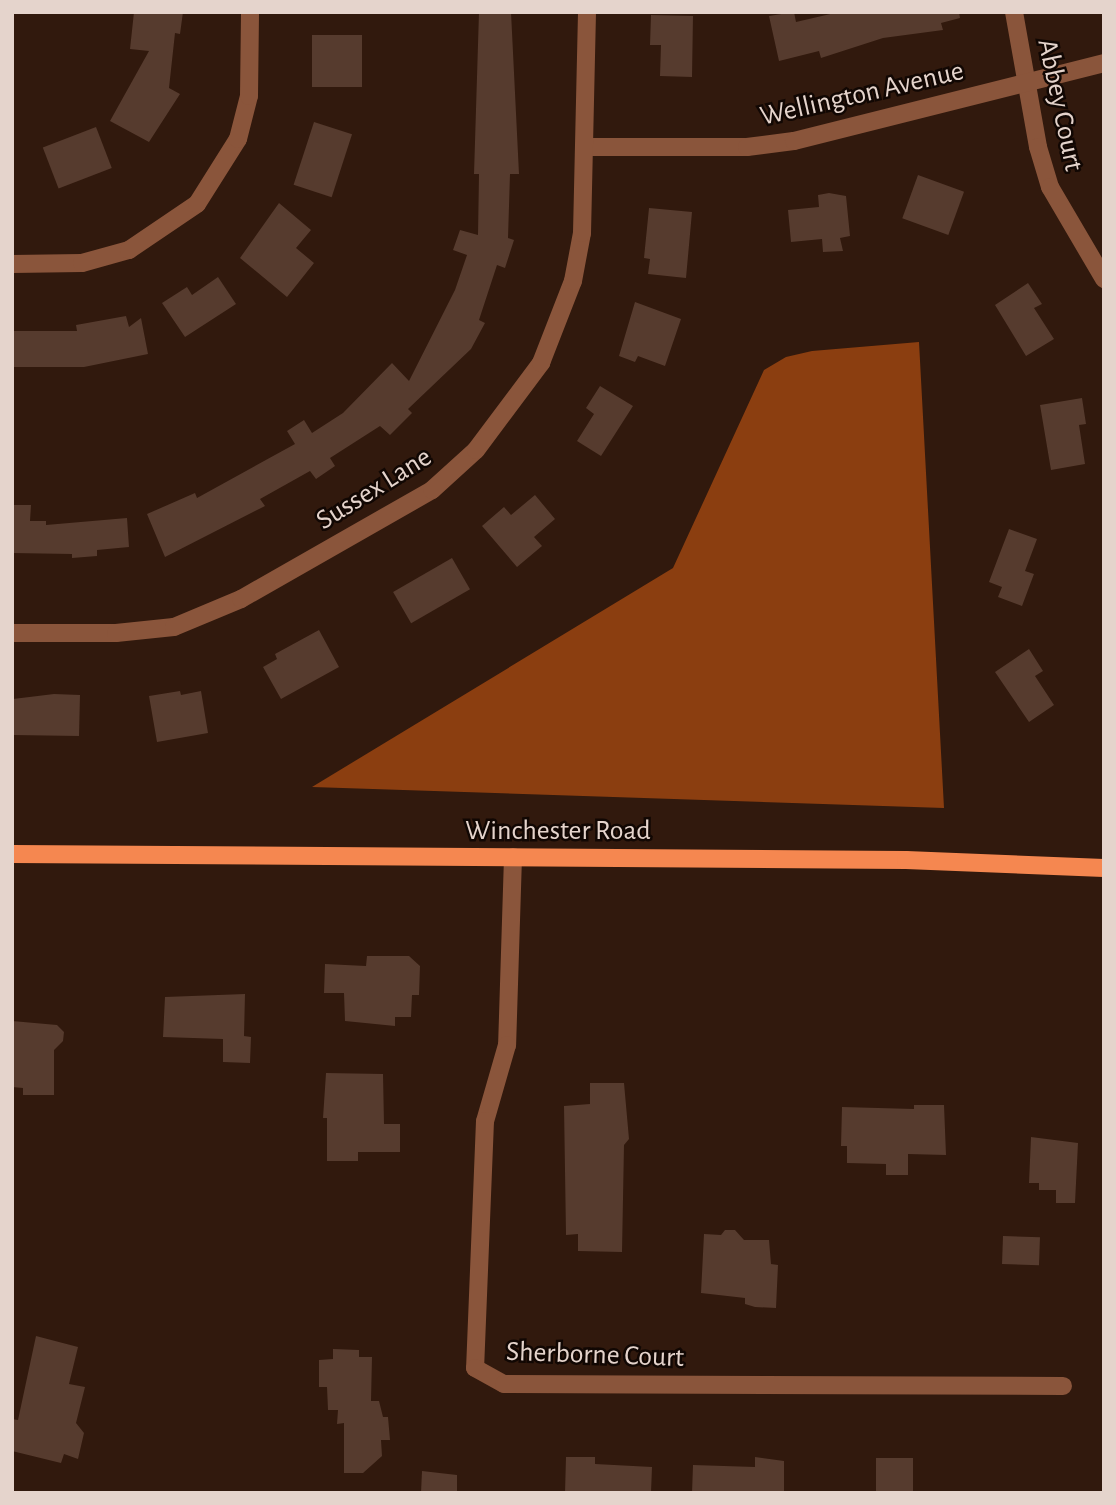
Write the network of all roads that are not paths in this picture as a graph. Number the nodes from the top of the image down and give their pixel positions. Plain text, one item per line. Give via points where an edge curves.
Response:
1 (250, 12) edge
2 (587, 12) edge
3 (1014, 12) edge
4 (1104, 63) edge
5 (1026, 81) junction
6 (586, 147) junction
7 (12, 264) edge
8 (1104, 279) edge
9 (12, 633) edge
10 (12, 854) edge
11 (513, 857) junction
12 (1104, 868) edge
13 (1063, 1386) dead end

1 - 7 street via 249,96 238,139 197,204 130,250 82,262
2 - 6 street, Sussex Lane
3 - 5 street, Abbey Court
4 - 5 street, Wellington Avenue
5 - 6 street, Wellington Avenue via 794,141 747,148
5 - 8 street, Abbey Court via 1050,187
6 - 9 street, Sussex Lane via 582,233 558,327 510,411 432,490 241,599 174,627 116,633
10 - 11 main road, Winchester Road
11 - 12 main road, Winchester Road via 906,860
11 - 13 street, Sherborne Court via 507,1045 485,1121 475,1368 504,1384

